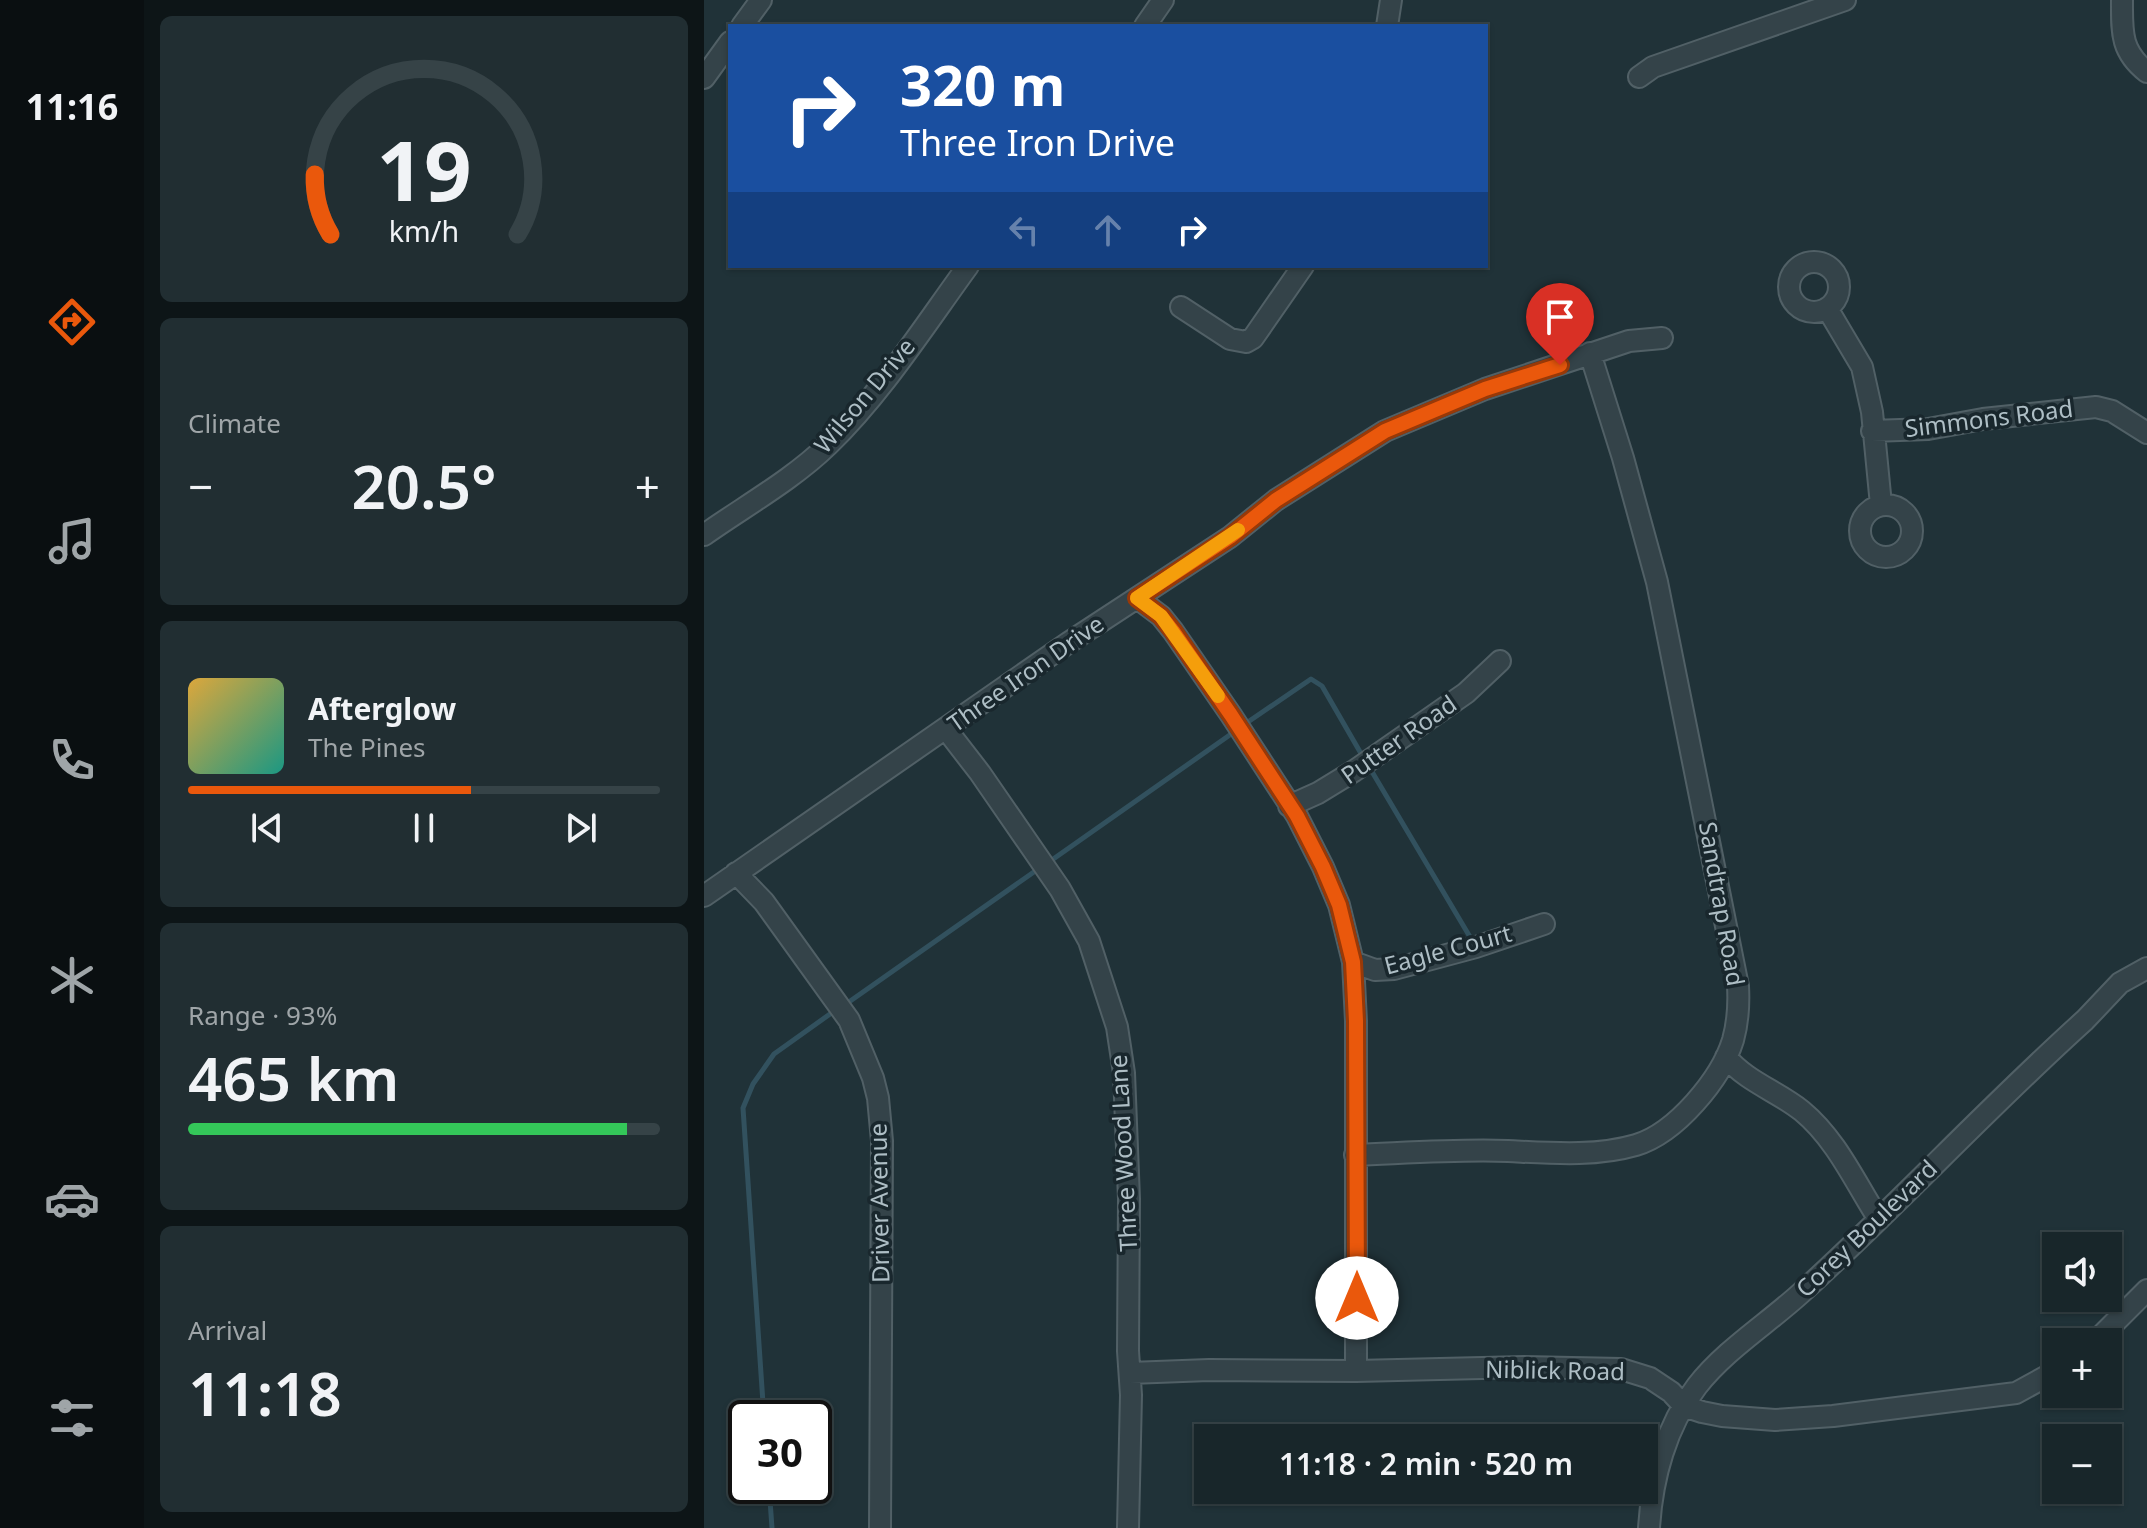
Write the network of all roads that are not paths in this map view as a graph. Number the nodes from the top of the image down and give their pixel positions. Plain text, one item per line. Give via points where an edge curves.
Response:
1 (761, 0) edge
2 (1163, 0) edge
3 (1391, 0) edge
4 (1845, 0) edge
5 (2122, 0) edge
6 (743, 24) edge
7 (1146, 24) edge
8 (1387, 24) edge
9 (728, 45) edge
10 (2147, 72) edge
11 (1639, 77) dead end
12 (704, 78) edge
13 (967, 268) edge
14 (1302, 268) edge
15 (1181, 307) dead end
16 (1827, 308) dead end
17 (1662, 338) dead end
18 (1590, 353) junction
19 (1872, 431) junction
20 (2147, 433) edge
21 (1881, 505) dead end
22 (704, 535) edge
23 (1137, 598) junction
24 (1500, 661) dead end
25 (946, 729) junction
26 (1289, 806) junction
27 (736, 873) junction
28 (704, 896) edge
29 (1544, 924) dead end
30 (1353, 962) junction
31 (2147, 968) edge
32 (1726, 1057) junction
33 (1355, 1155) junction
34 (1878, 1218) junction
35 (2147, 1290) edge
36 (2109, 1328) edge
37 (1356, 1371) junction
38 (1130, 1373) junction
39 (2042, 1379) edge
40 (1684, 1406) junction
41 (880, 1528) edge
42 (1128, 1528) edge
43 (1649, 1528) edge

1 - 6 street
2 - 7 street
3 - 8 street
4 - 11 street via 1653,67
5 - 10 street via 2124,41
9 - 12 street
13 - 22 street, Wilson Drive via 876,390 827,445
14 - 15 street via 1246,342 1230,339
16 - 19 street via 1862,367
17 - 18 street, Three Iron Drive
18 - 23 street, Three Iron Drive via 1385,431
18 - 32 street, Sandtrap Road via 1657,582 1731,945 1739,1005
19 - 20 street, Simmons Road via 2096,407
19 - 21 street
23 - 25 street, Three Iron Drive
23 - 26 street via 1173,631
24 - 26 street, Putter Road via 1466,693 1354,771
25 - 27 street, Three Iron Drive
25 - 38 street, Three Wood Lane via 1060,889 1089,941 1117,1027 1127,1121
26 - 30 street via 1332,886
27 - 28 street, Three Iron Drive
27 - 41 street, Driver Avenue via 764,902 849,1020 878,1098
29 - 30 street, Eagle Court via 1394,969 1375,970
30 - 33 street
31 - 34 street, Corey Boulevard via 2120,983
32 - 33 street, Sandtrap Road via 1676,1121 1636,1145 1589,1153
32 - 34 street via 1824,1132
33 - 37 street
34 - 40 street, Corey Boulevard via 1801,1294 1710,1371
35 - 36 street
37 - 38 street, Niblick Road
37 - 40 street, Niblick Road via 1621,1369 1661,1385
38 - 42 street, Three Wood Lane
39 - 40 street, Niblick Road via 2016,1393 1833,1416 1775,1420 1722,1416
40 - 43 street, Corey Boulevard via 1662,1456

